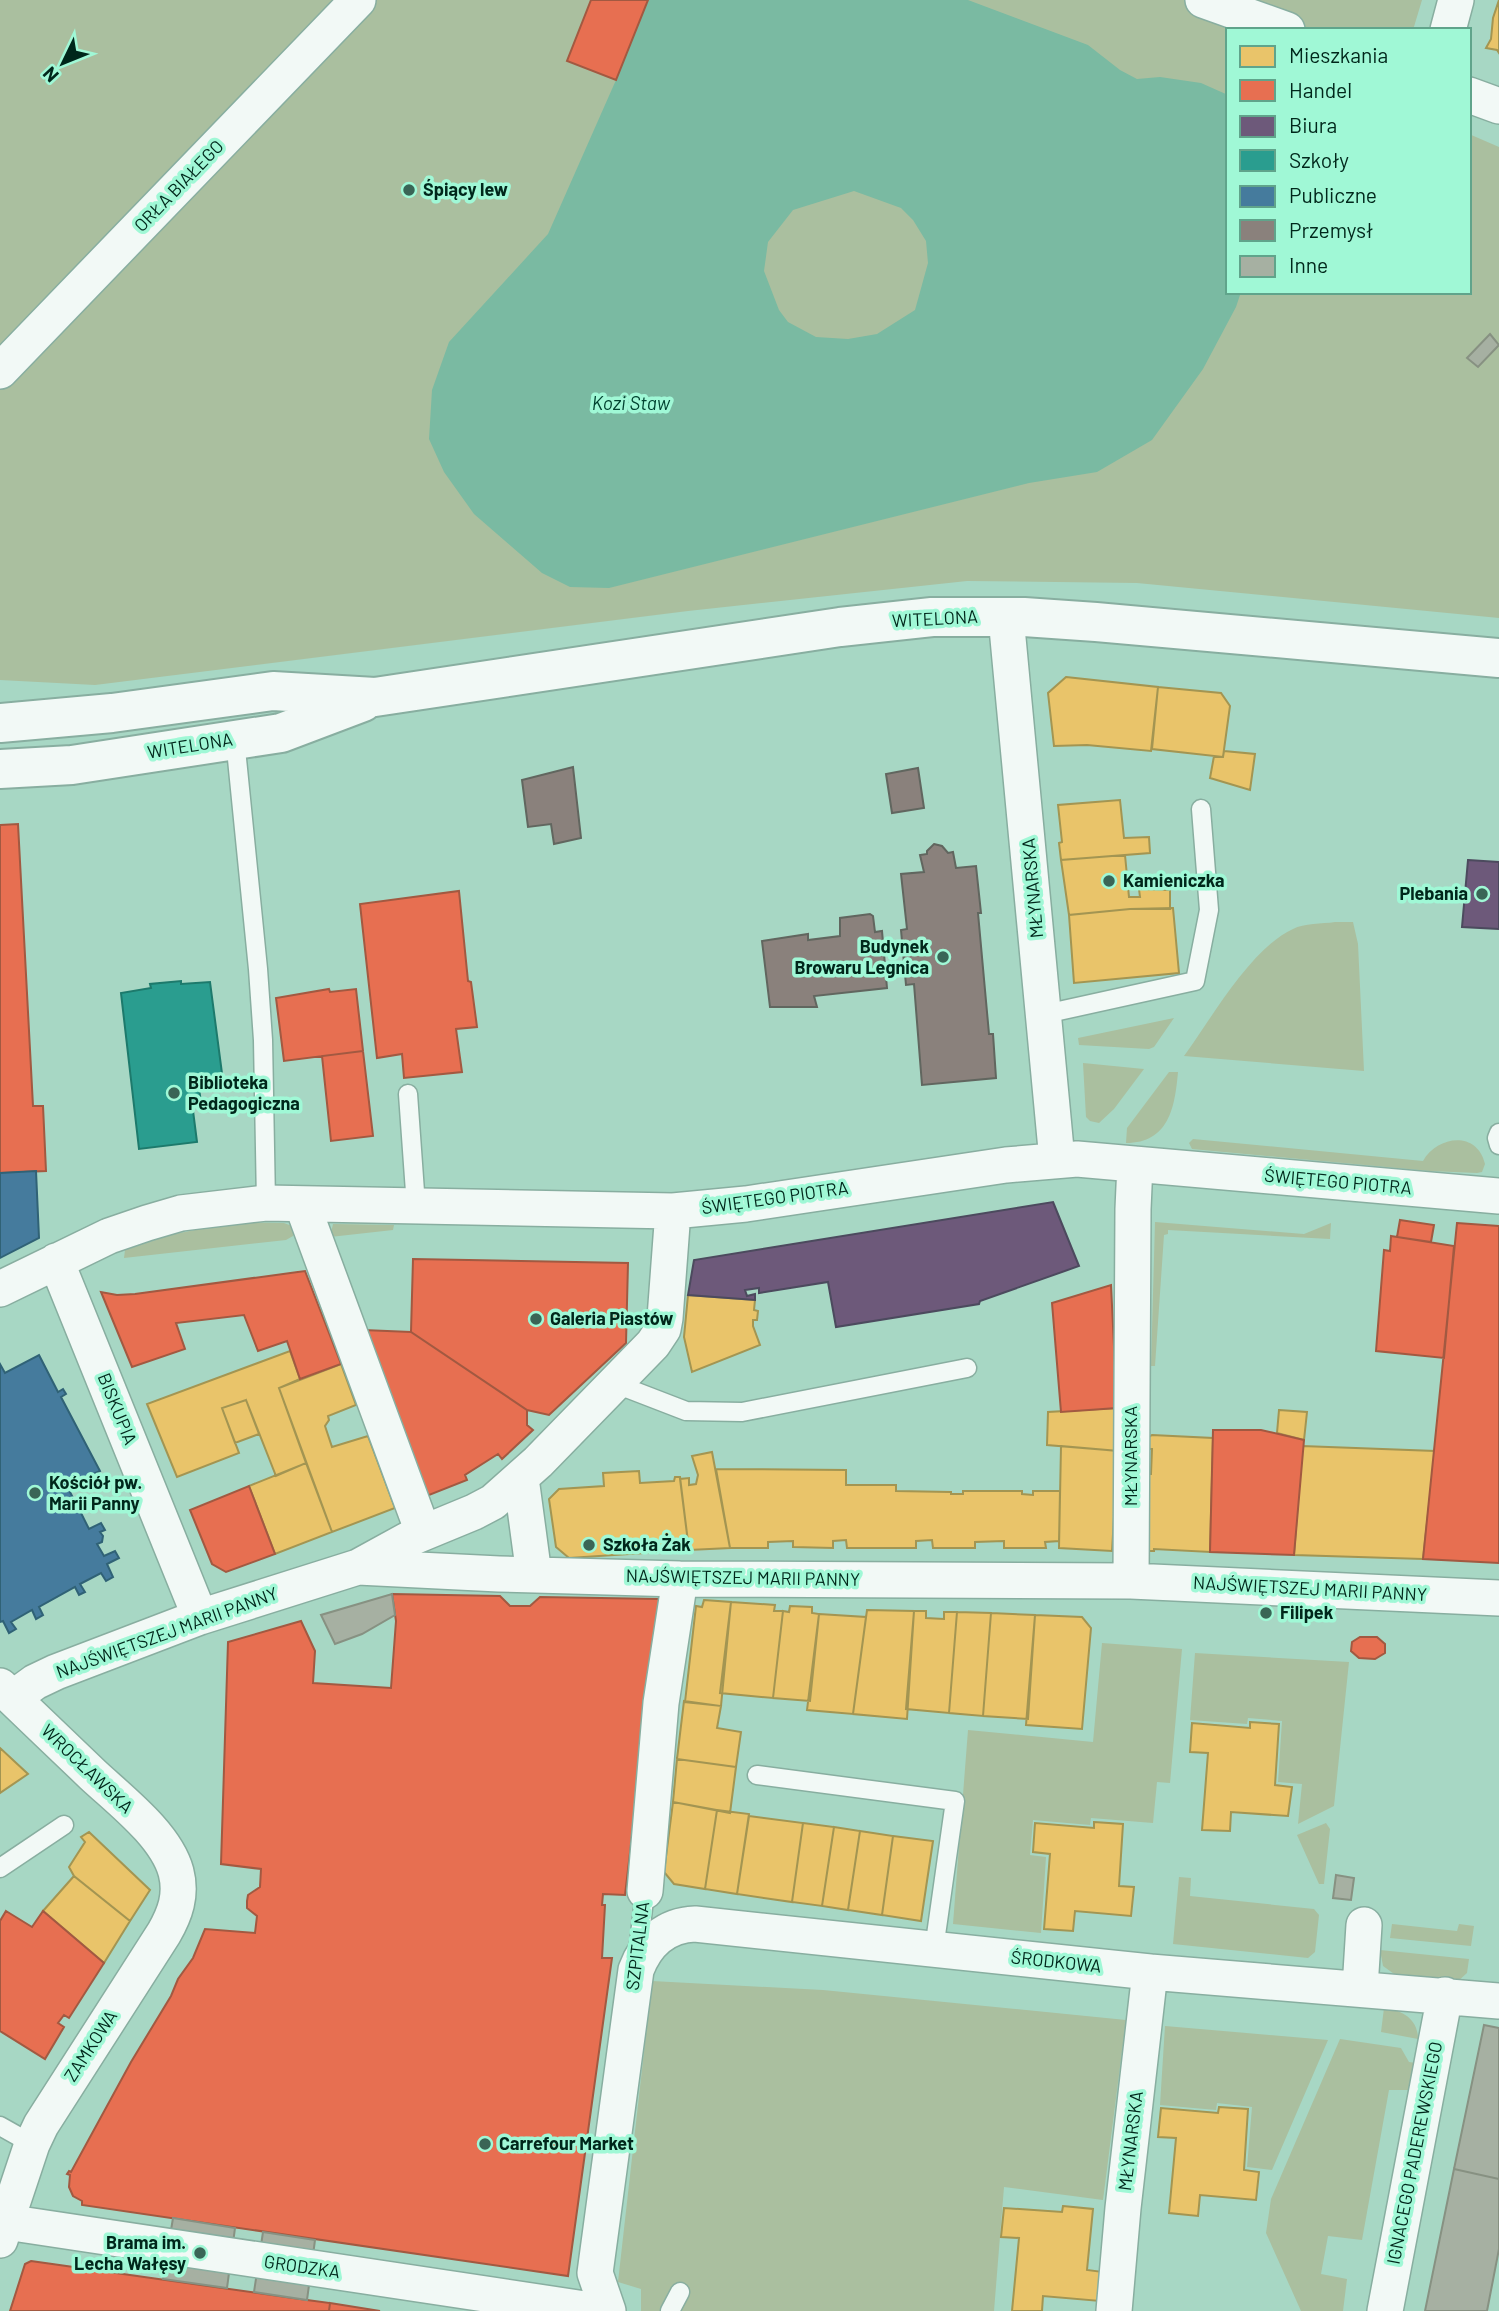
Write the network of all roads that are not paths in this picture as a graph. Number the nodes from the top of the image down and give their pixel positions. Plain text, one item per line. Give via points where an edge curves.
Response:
1 (358, 0) edge
2 (1203, 0) edge
3 (1456, 0) edge
4 (1281, 28) edge
5 (1449, 28) edge
6 (1471, 96) edge
7 (1499, 106) edge
8 (0, 371) edge
9 (1006, 617) junction
10 (1499, 658) edge
11 (375, 697) junction
12 (0, 723) edge
13 (235, 739) junction
14 (0, 769) edge
15 (1201, 809) dead end
16 (1045, 1014) junction
17 (408, 1094) dead end
18 (1499, 1133) edge
19 (1499, 1144) edge
20 (1057, 1160) junction
21 (1135, 1164) junction
22 (1499, 1196) edge
23 (266, 1203) junction
24 (302, 1204) junction
25 (416, 1206) junction
26 (673, 1211) junction
27 (57, 1261) junction
28 (0, 1289) edge
29 (967, 1368) dead end
30 (607, 1393) junction
31 (521, 1478) junction
32 (423, 1532) junction
33 (358, 1567) junction
34 (534, 1575) junction
35 (680, 1579) junction
36 (1131, 1581) junction
37 (1499, 1598) edge
38 (200, 1617) junction
39 (6, 1692) edge
40 (757, 1775) dead end
41 (64, 1825) dead end
42 (170, 1856) joint
43 (0, 1868) edge
44 (645, 1891) joint
45 (1364, 1925) dead end
46 (934, 1949) junction
47 (636, 1970) junction
48 (1150, 1972) junction
49 (1360, 1988) junction
50 (1446, 1995) junction
51 (1499, 2001) edge
52 (0, 2126) edge
53 (32, 2144) junction
54 (3, 2231) edge
55 (680, 2292) dead end
56 (598, 2311) edge
57 (608, 2311) edge
58 (670, 2311) edge
59 (1114, 2311) edge
60 (1385, 2311) edge

1 - 8 street, ORŁA BIAŁEGO
2 - 4 street
3 - 5 street
6 - 7 street
9 - 10 main road, WITELONA
9 - 11 main road, WITELONA via 932,617 840,627
9 - 16 street, MŁYNARSKA
11 - 12 main road, WITELONA via 273,691
11 - 13 main road, WITELONA via 281,733
13 - 14 main road, WITELONA via 72,765
13 - 23 lane via 258,969
15 - 16 lane via 1209,910 1195,981
16 - 20 street, MŁYNARSKA
17 - 25 lane
18 - 19 lane
20 - 21 street, ŚWIĘTEGO PIOTRA
20 - 26 street, ŚWIĘTEGO PIOTRA
21 - 22 street, ŚWIĘTEGO PIOTRA
21 - 36 street, MŁYNARSKA
23 - 24 street, ŚWIĘTEGO PIOTRA
23 - 27 street, ŚWIĘTEGO PIOTRA via 181,1213 109,1236
24 - 25 street, ŚWIĘTEGO PIOTRA
24 - 32 street
25 - 26 street, ŚWIĘTEGO PIOTRA
26 - 30 street via 663,1329
27 - 28 street
27 - 38 street, BISKUPIA
29 - 30 lane via 742,1412 686,1411
30 - 31 street
31 - 32 street via 488,1505
31 - 34 street
32 - 33 street
33 - 34 street, NAJŚWIĘTSZEJ MARII PANNY
33 - 38 street, NAJŚWIĘTSZEJ MARII PANNY
34 - 35 street, NAJŚWIĘTSZEJ MARII PANNY
35 - 36 street, NAJŚWIĘTSZEJ MARII PANNY
35 - 44 street, SZPITALNA via 661,1703
36 - 37 street, NAJŚWIĘTSZEJ MARII PANNY
38 - 39 street, NAJŚWIĘTSZEJ MARII PANNY
39 - 42 street, WROCŁAWSKA via 147,1827
40 - 46 lane via 955,1801
41 - 43 lane
42 - 53 street, ZAMKOWA via 178,1889 172,1919 52,2105
44 - 47 lane, SZPITALNA
45 - 49 street
46 - 47 street, ŚRODKOWA via 691,1923 659,1936 640,1957
46 - 48 street, ŚRODKOWA
47 - 57 street, SZPITALNA via 595,2273
48 - 49 street, ŚRODKOWA
48 - 59 street, MŁYNARSKA
49 - 50 street, ŚRODKOWA
50 - 51 street, ŚRODKOWA
50 - 60 street, IGNACEGO PADEREWSKIEGO
52 - 53 lane
53 - 54 street, ZAMKOWA
54 - 56 street, GRODZKA
55 - 58 lane

